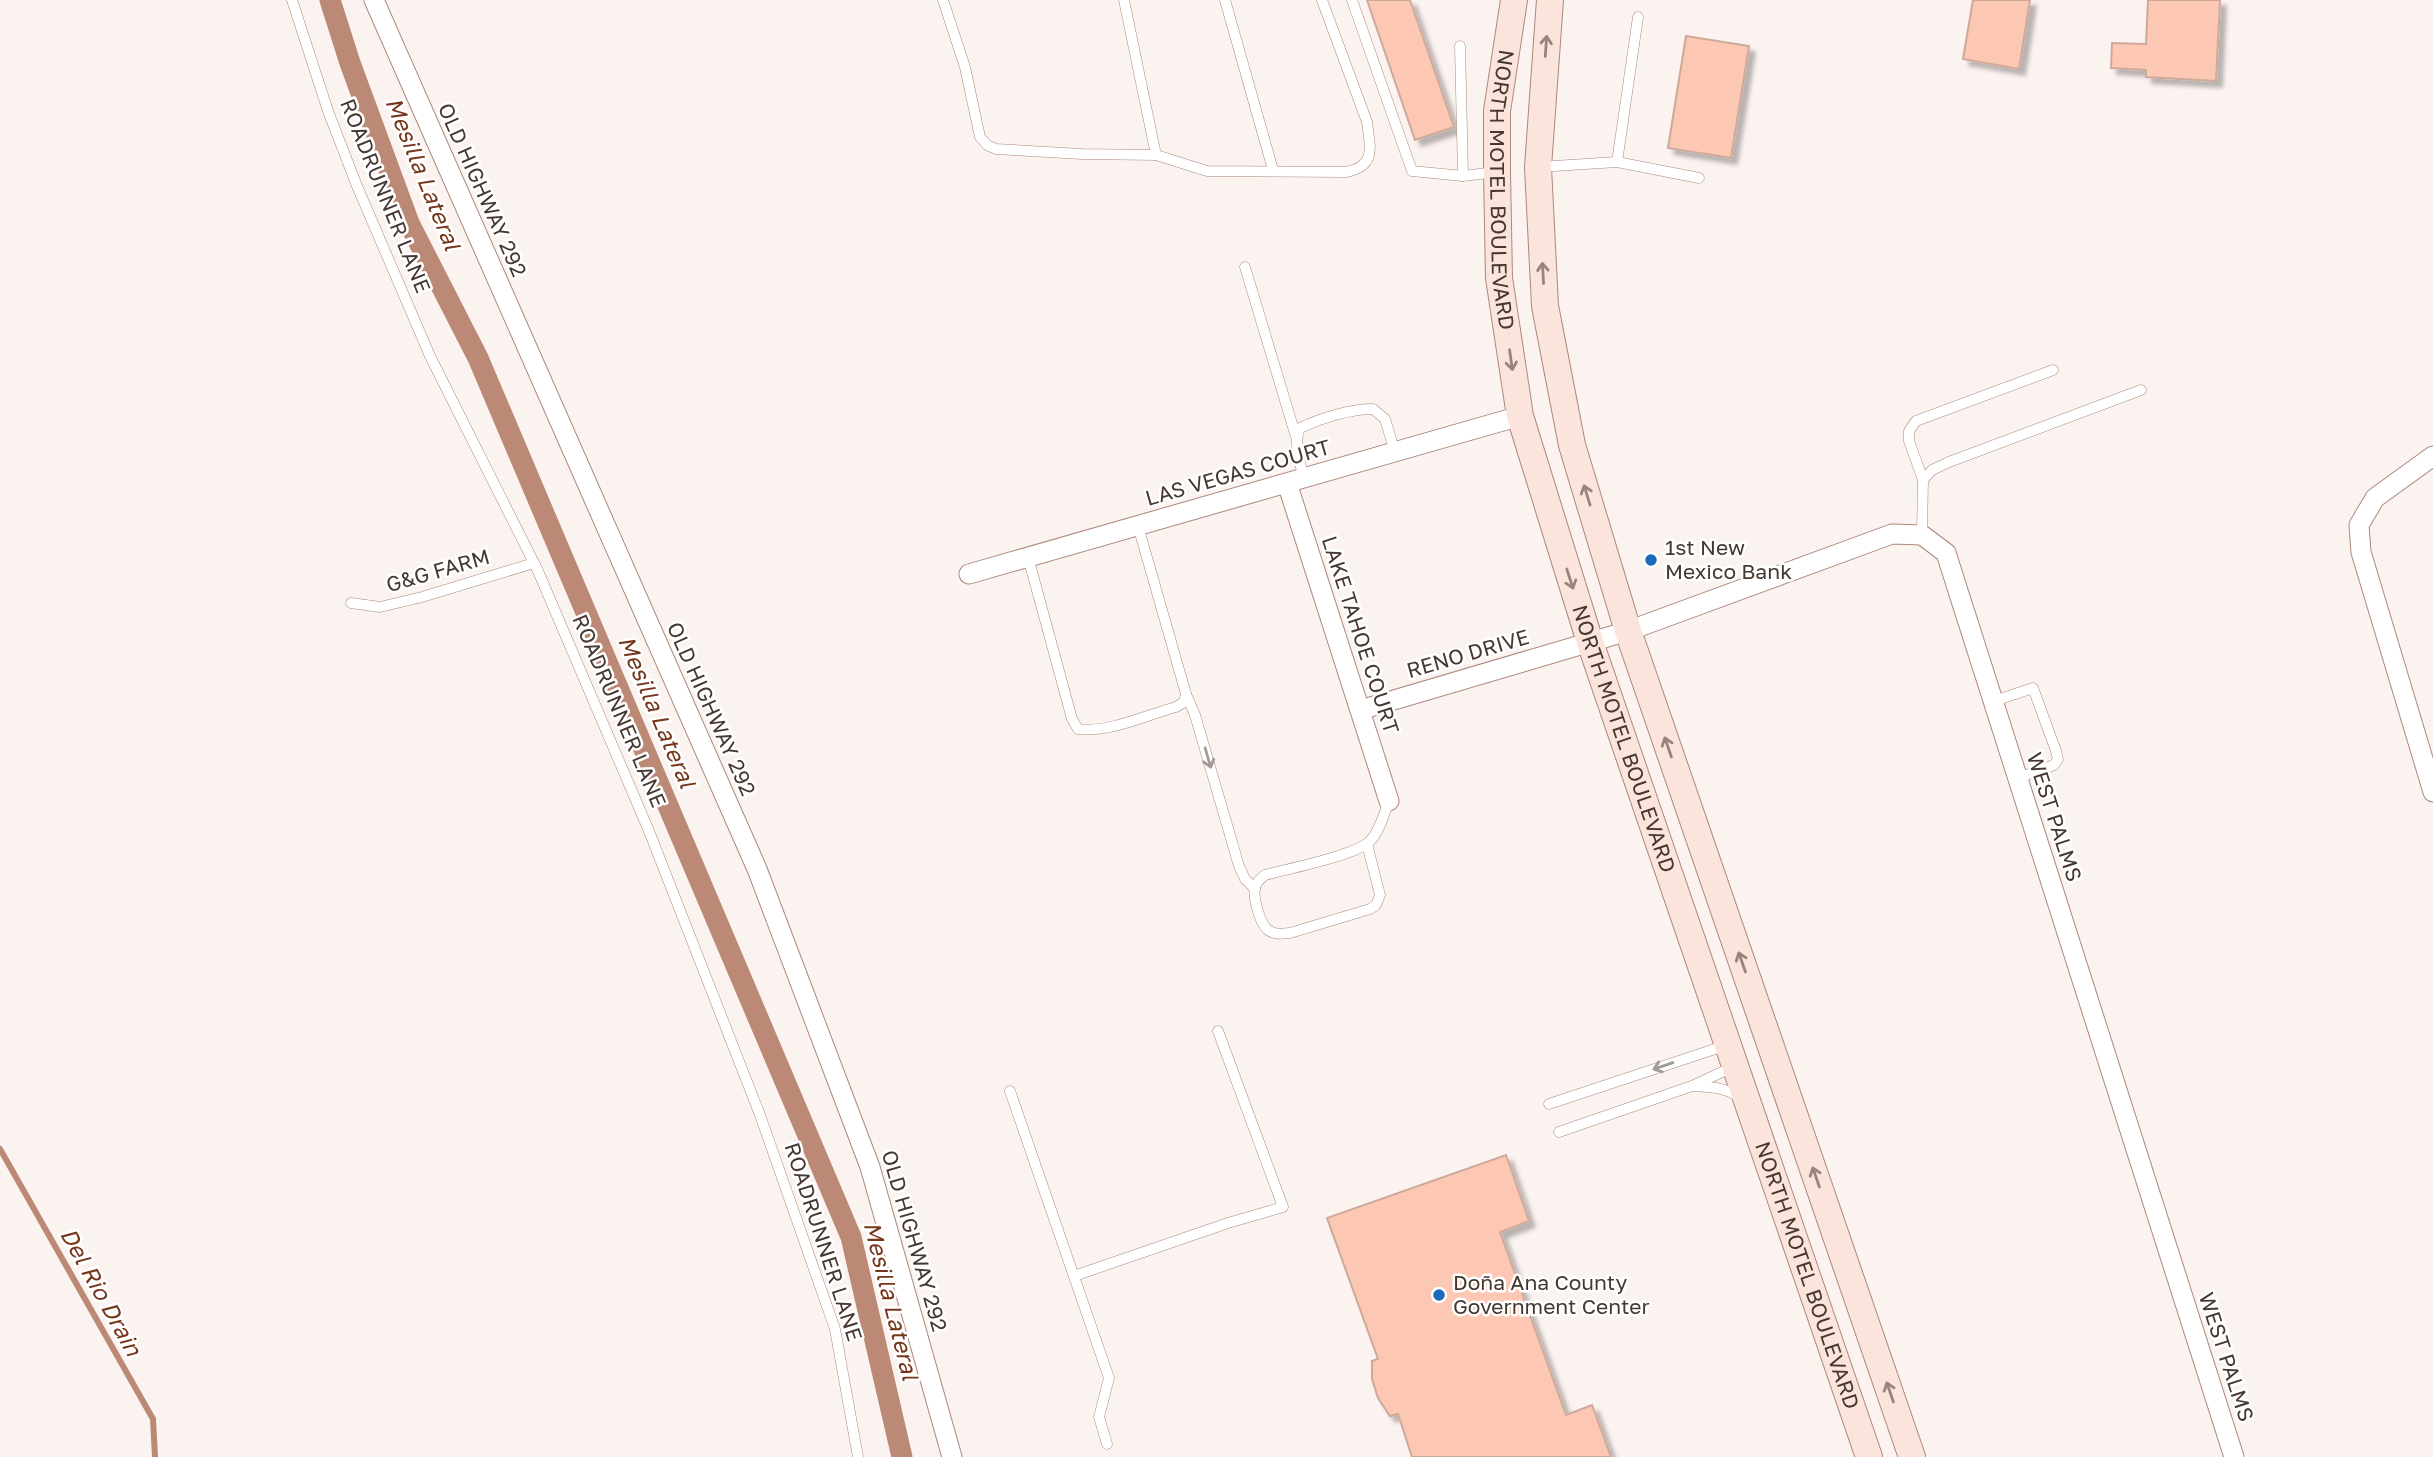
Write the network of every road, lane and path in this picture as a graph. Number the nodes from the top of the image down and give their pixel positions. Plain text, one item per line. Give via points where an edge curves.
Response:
1 (292, 0) edge
2 (374, 0) edge
3 (943, 0) edge
4 (1124, 0) edge
5 (1225, 0) edge
6 (1322, 0) edge
7 (1352, 0) edge
8 (1514, 0) edge
9 (1550, 0) edge
10 (1638, 17) dead end
11 (1460, 46) dead end
12 (1156, 155) junction
13 (1617, 162) junction
14 (1538, 167) junction
15 (1273, 170) junction
16 (1497, 172) junction
17 (1463, 176) junction
18 (1699, 178) dead end
19 (1245, 267) dead end
20 (2053, 370) dead end
21 (2141, 390) dead end
22 (1520, 416) junction
23 (1296, 437) junction
24 (1395, 452) junction
25 (2433, 456) edge
26 (1923, 480) junction
27 (1296, 481) junction
28 (1138, 526) junction
29 (1922, 535) junction
30 (1028, 557) junction
31 (534, 563) junction
32 (969, 574) dead end
33 (351, 603) dead end
34 (1628, 631) junction
35 (1590, 642) junction
36 (1186, 694) junction
37 (1994, 701) junction
38 (1360, 710) junction
39 (2018, 778) junction
40 (2433, 792) edge
41 (1389, 801) joint
42 (1367, 844) junction
43 (1255, 889) junction
44 (1218, 1031) dead end
45 (1770, 1044) junction
46 (1731, 1055) junction
47 (1692, 1086) junction
48 (1010, 1091) dead end
49 (1549, 1104) dead end
50 (1749, 1106) junction
51 (1559, 1132) dead end
52 (1074, 1276) junction
53 (1107, 1444) dead end
54 (858, 1457) edge
55 (952, 1457) edge
56 (1869, 1457) edge
57 (1913, 1457) edge
58 (2234, 1457) edge

1 - 31 lane, ROADRUNNER LANE via 357,186 430,356
2 - 55 street, OLD HIGHWAY 292 via 757,869 870,1167
3 - 12 lane via 987,145 1045,152
4 - 12 lane
5 - 15 lane
6 - 15 lane via 1367,122 1370,156 1365,165 1346,172
7 - 17 lane via 1412,171
8 - 16 main road, NORTH MOTEL BOULEVARD via 1497,111
14 -> 9 main road, NORTH MOTEL BOULEVARD
10 - 13 lane
11 - 17 lane
12 - 15 lane via 1207,171
13 - 14 lane
13 - 18 lane
14 - 16 main road
34 -> 14 main road, NORTH MOTEL BOULEVARD via 1572,445 1545,306
16 - 17 lane
16 -> 22 main road, NORTH MOTEL BOULEVARD via 1499,278
19 - 23 lane
20 - 26 lane via 1916,421 1909,441
21 - 26 lane via 1949,462
22 - 24 street, LAS VEGAS COURT
22 -> 35 main road, NORTH MOTEL BOULEVARD
23 - 24 lane via 1300,428 1310,423 1373,409 1385,419
23 - 27 lane
24 - 27 street, LAS VEGAS COURT
25 - 40 street via 2375,498 2358,525 2361,552
26 - 29 lane
27 - 28 street, LAS VEGAS COURT
27 - 38 street, LAKE TAHOE COURT
28 - 30 street, LAS VEGAS COURT
28 - 36 lane
29 - 34 street via 1892,534
29 - 37 street, WEST PALMS via 1946,553
30 - 32 street, LAS VEGAS COURT
30 - 36 lane via 1078,729 1105,728 1176,706 1184,702
31 - 33 lane, G&G FARM via 380,607
31 - 54 lane, ROADRUNNER LANE via 649,831 803,1232 835,1329
34 - 35 street
45 -> 34 main road, NORTH MOTEL BOULEVARD
35 - 38 street, RENO DRIVE
35 - 46 main road, NORTH MOTEL BOULEVARD
36 -> 43 lane via 1239,866
37 - 39 street, WEST PALMS
37 - 39 lane via 2033,688 2056,751 2054,765
38 - 41 street, LAKE TAHOE COURT
39 - 58 street, WEST PALMS
41 - 42 lane
42 - 43 lane via 1265,875
42 - 43 lane via 1380,895 1370,909 1279,934 1264,926
44 - 52 lane via 1283,1207
45 - 46 main road
57 -> 45 main road, NORTH MOTEL BOULEVARD
46 - 47 lane
46 -> 49 lane
46 - 50 main road, NORTH MOTEL BOULEVARD
47 - 50 lane via 1719,1088 1736,1094
47 - 51 lane
48 - 52 lane
50 - 56 main road, NORTH MOTEL BOULEVARD
52 - 53 lane via 1109,1378 1099,1417

